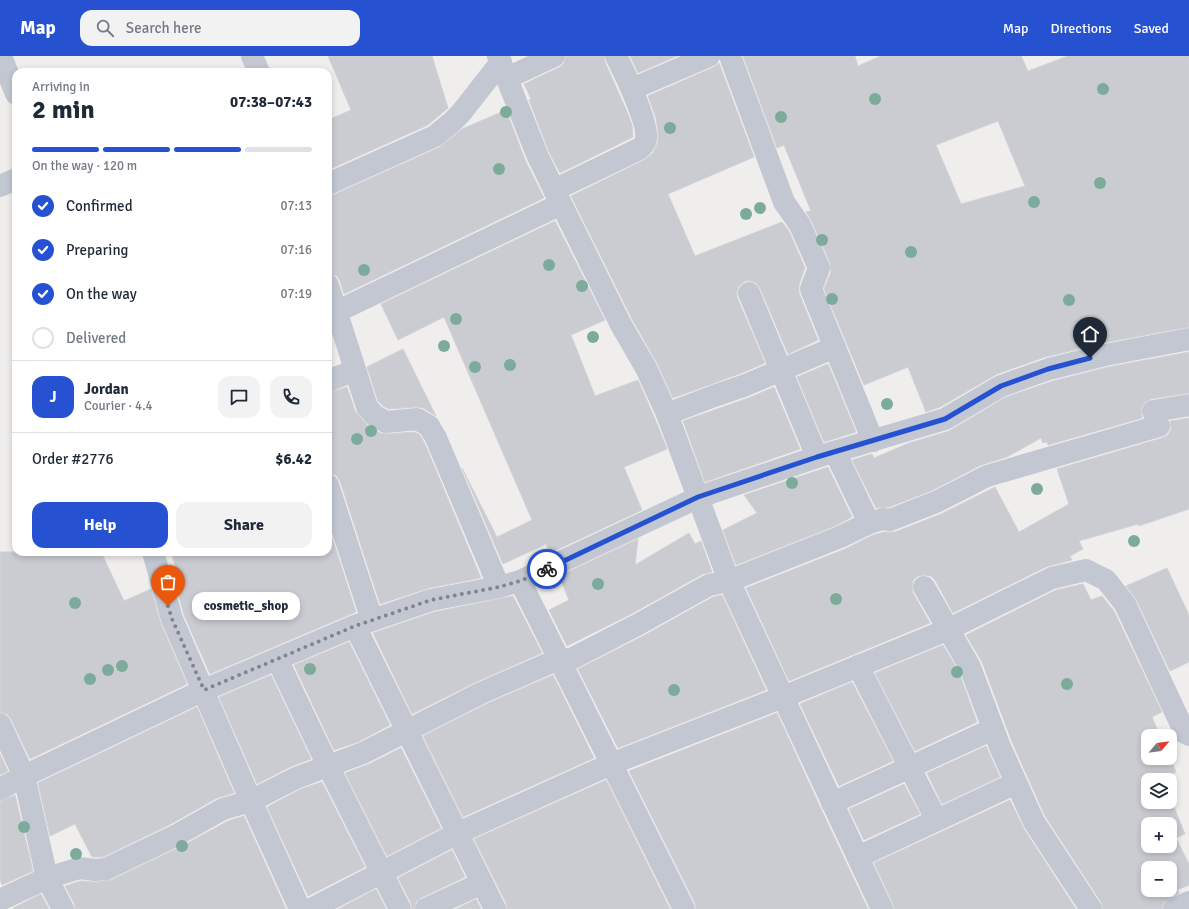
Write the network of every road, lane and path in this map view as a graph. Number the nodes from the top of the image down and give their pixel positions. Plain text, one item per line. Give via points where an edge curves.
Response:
1 (252, 56) edge
2 (554, 56) edge
3 (616, 56) edge
4 (709, 56) edge
5 (730, 56) edge
6 (502, 65) edge
7 (2, 66) edge
8 (257, 68) edge
9 (12, 86) edge
10 (632, 89) junction
11 (12, 181) edge
12 (332, 182) edge
13 (0, 186) edge
14 (558, 197) junction
15 (749, 293) dead end
16 (332, 298) edge
17 (336, 312) junction
18 (1189, 339) edge
19 (835, 347) junction
20 (356, 370) junction
21 (782, 370) junction
22 (332, 379) edge
23 (1189, 405) edge
24 (667, 414) junction
25 (873, 441) junction
26 (826, 454) junction
27 (698, 497) junction
28 (332, 501) edge
29 (869, 523) junction
30 (154, 556) edge
31 (520, 581) junction
32 (729, 581) junction
33 (499, 587) junction
34 (924, 587) dead end
35 (363, 623) junction
36 (948, 630) junction
37 (277, 659) junction
38 (559, 659) junction
39 (858, 666) junction
40 (204, 690) junction
41 (782, 697) junction
42 (0, 724) edge
43 (993, 729) junction
44 (407, 730) junction
45 (1189, 735) edge
46 (611, 764) junction
47 (328, 766) junction
48 (910, 767) junction
49 (24, 776) junction
50 (1016, 783) junction
51 (0, 789) edge
52 (251, 801) junction
53 (832, 803) junction
54 (936, 819) junction
55 (458, 833) junction
56 (858, 857) junction
57 (382, 872) junction
58 (47, 878) junction
59 (482, 883) junction
60 (0, 900) edge
61 (1189, 902) edge
62 (301, 908) edge
63 (62, 909) edge
64 (400, 909) edge
65 (426, 909) edge
66 (495, 909) edge
67 (684, 909) edge
68 (882, 909) edge
69 (1091, 909) edge
70 (1174, 909) edge

1 - 8 street
2 - 6 street
3 - 10 street
4 - 10 street
5 - 19 street via 784,202 800,225 819,268 812,289
6 - 12 street via 452,122 435,136
6 - 14 street via 538,157
7 - 9 street
10 - 14 street via 646,130 644,145
11 - 13 street
14 - 17 street
14 - 24 street
15 - 21 street
16 - 17 street
17 - 20 street
18 - 25 street via 1104,355 1048,369 1001,386 945,419
19 - 21 street
19 - 25 street
20 - 22 street
20 - 33 street via 367,407 375,416 386,422 417,419 429,426
21 - 24 street
21 - 26 street
23 - 29 street via 1153,412 1159,426 987,476 936,502 890,520 882,519
24 - 27 street
25 - 26 street
26 - 27 street
26 - 29 street
27 - 31 street
27 - 32 street
28 - 35 street
29 - 32 street
30 - 40 street via 172,619
31 - 33 street
31 - 38 street
32 - 38 street via 709,585 571,659
32 - 41 street
33 - 35 street via 431,600
34 - 36 street
35 - 37 street
35 - 44 street
36 - 39 street
36 - 43 street via 970,667
36 - 45 street via 1052,578 1086,570 1106,580 1125,604 1185,733
37 - 40 street
37 - 47 street
38 - 44 street via 481,693
38 - 46 street
39 - 41 street
39 - 48 street
40 - 49 street
40 - 52 street
41 - 46 street
41 - 53 street
42 - 49 street
43 - 48 street
43 - 50 street
44 - 47 street via 363,753
44 - 55 street
46 - 55 street
46 - 67 street
47 - 52 street via 296,778
47 - 57 street
48 - 53 street
48 - 54 street
49 - 51 street
49 - 58 street
50 - 54 street
50 - 69 street via 1034,822
52 - 58 street via 223,809 175,836 106,869 80,868
52 - 62 street
53 - 56 street
54 - 56 street
55 - 57 street
55 - 59 street
56 - 68 street
57 - 62 street
57 - 64 street
58 - 60 street
58 - 63 street
59 - 65 street
59 - 66 street
61 - 70 street

